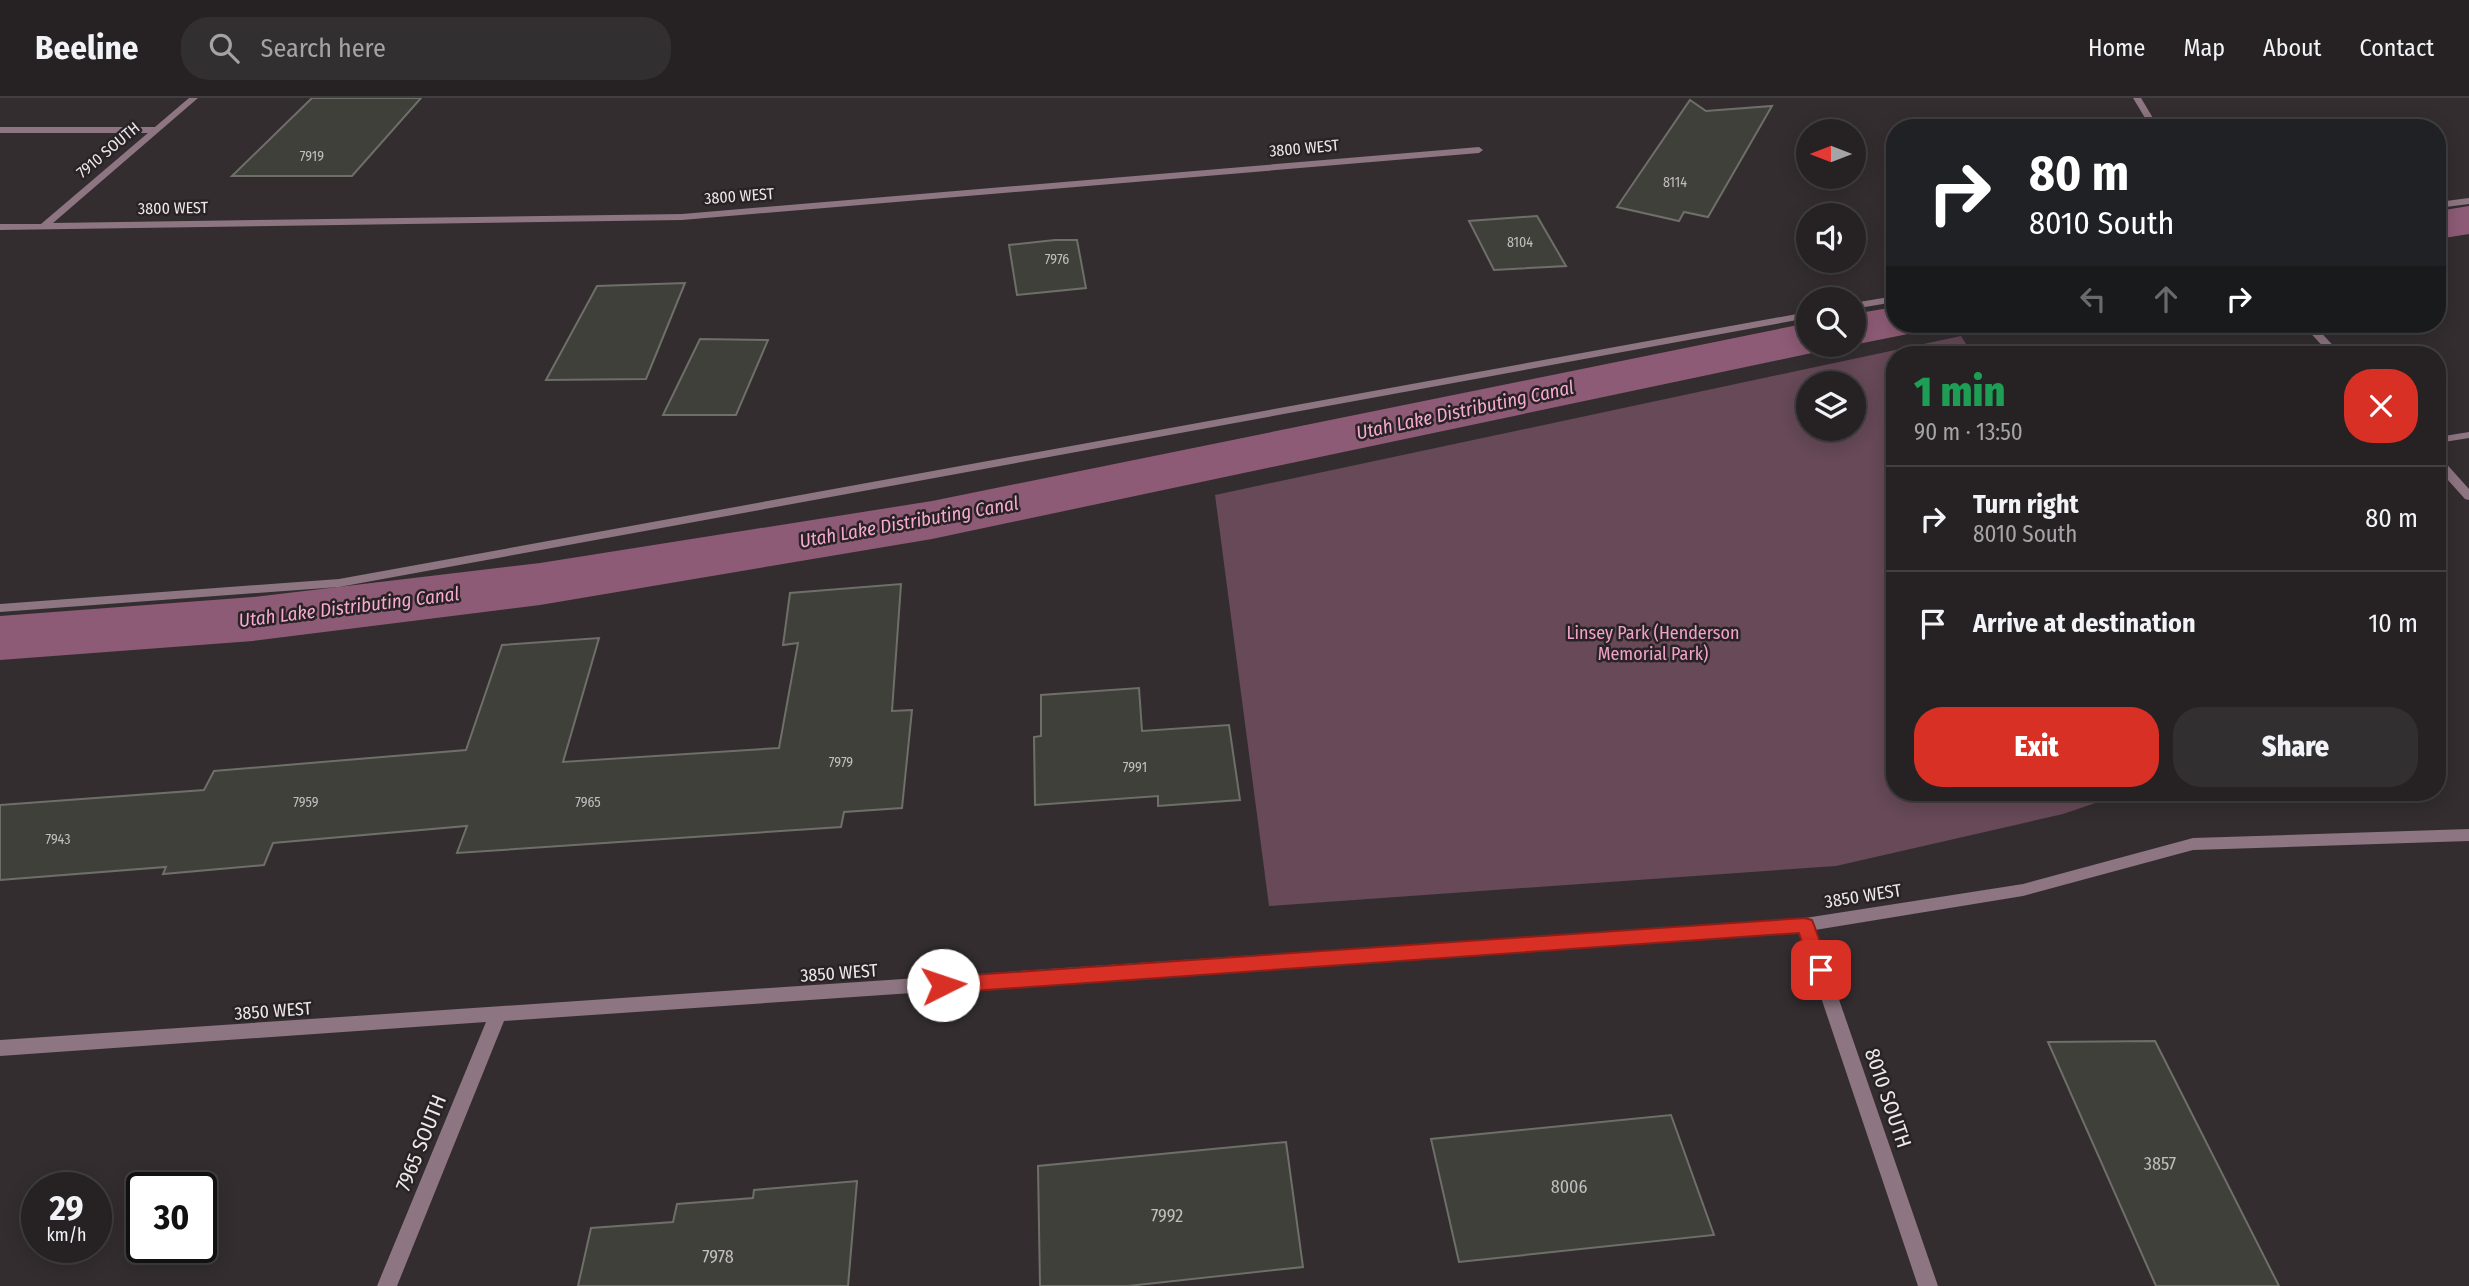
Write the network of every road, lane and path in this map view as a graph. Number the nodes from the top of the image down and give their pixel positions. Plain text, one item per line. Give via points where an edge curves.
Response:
1 (194, 98) edge
2 (2137, 98) edge
3 (2150, 119) edge
4 (0, 130) edge
5 (156, 130) junction
6 (1479, 150) dead end
7 (2469, 201) edge
8 (2446, 204) edge
9 (44, 226) junction
10 (0, 227) edge
11 (1886, 300) edge
12 (1866, 304) edge
13 (1796, 317) edge
14 (2316, 333) edge
15 (2328, 346) edge
16 (2469, 435) edge
17 (2446, 439) edge
18 (2446, 471) edge
19 (2469, 496) edge
20 (0, 608) edge
21 (2469, 835) edge
22 (1805, 925) junction
23 (497, 1016) junction
24 (0, 1048) edge
25 (387, 1286) edge
26 (1928, 1286) edge

1 - 5 street, 7910 SOUTH
2 - 3 street
4 - 5 street
5 - 9 street, 7910 SOUTH
6 - 9 street, 3800 WEST via 682,216
7 - 8 street
9 - 10 street, 3800 WEST
11 - 12 street
13 - 20 street via 339,583
14 - 15 street
16 - 17 street
18 - 19 street
21 - 22 street, 3850 WEST via 2193,844 2023,890
22 - 23 street, 3850 WEST
22 - 26 street, 8010 SOUTH
23 - 24 street, 3850 WEST
23 - 25 street, 7965 SOUTH

